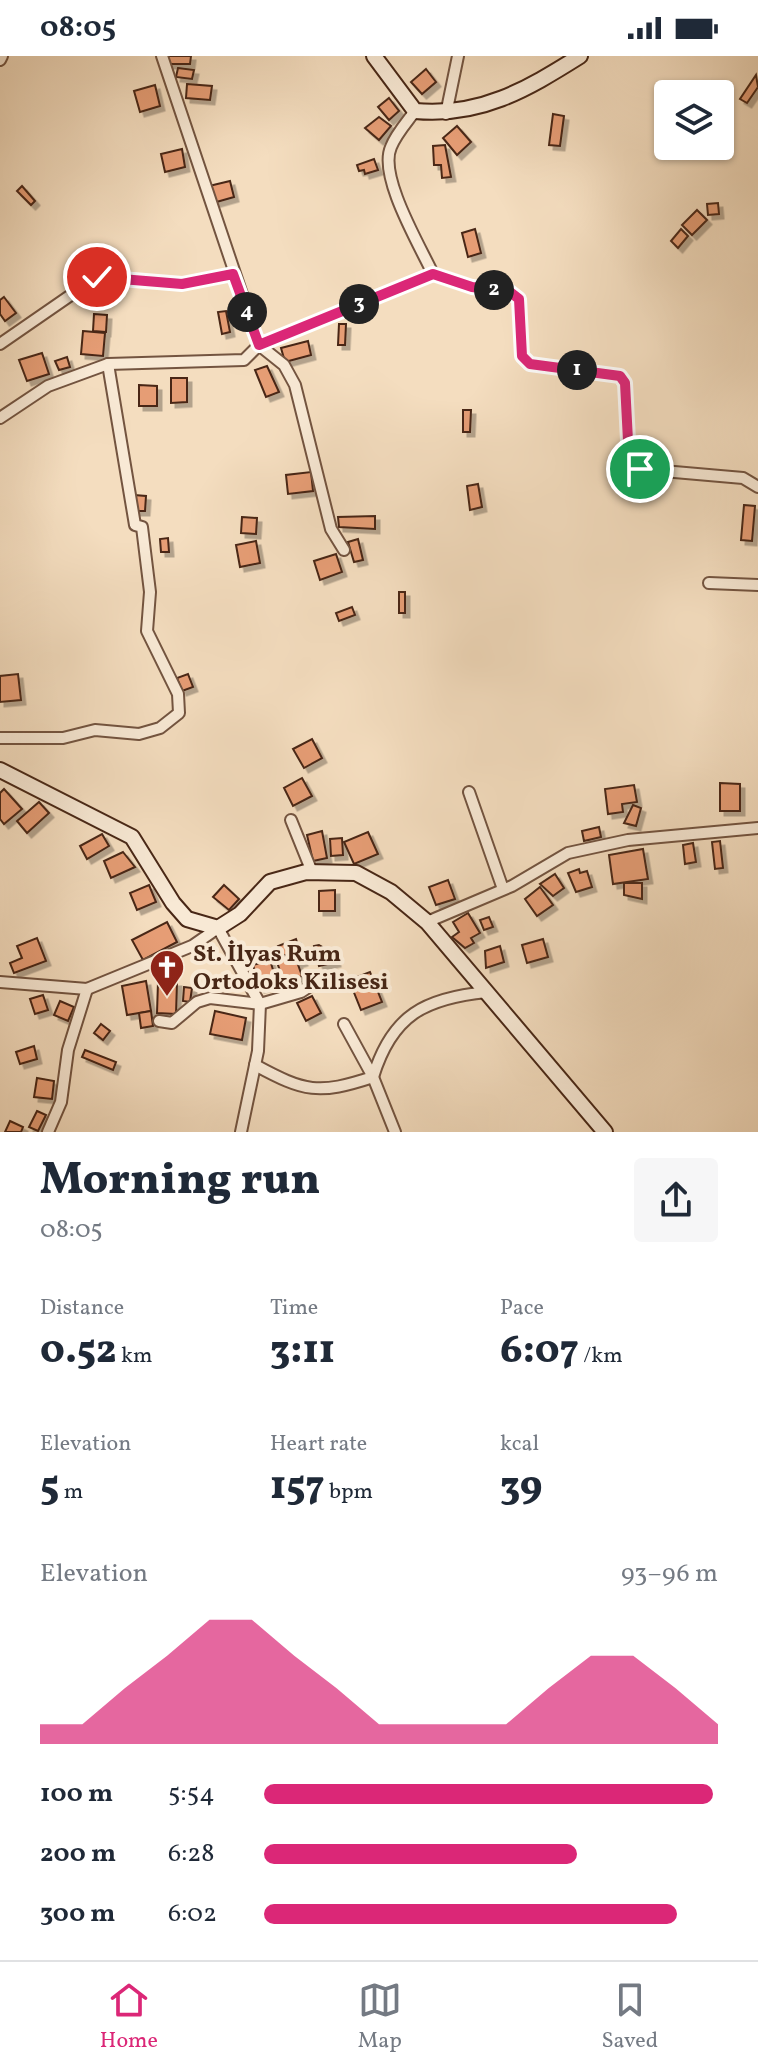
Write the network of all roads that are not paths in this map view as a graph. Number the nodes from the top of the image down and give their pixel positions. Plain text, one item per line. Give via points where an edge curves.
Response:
1 (162, 56) edge
2 (374, 56) edge
3 (458, 56) edge
4 (580, 56) edge
5 (415, 111) junction
6 (446, 114) junction
7 (233, 274) junction
8 (433, 274) junction
9 (0, 344) edge
10 (259, 345) junction
11 (108, 364) junction
12 (0, 418) edge
13 (758, 487) edge
14 (344, 550) dead end
15 (709, 583) dead end
16 (758, 585) edge
17 (0, 738) edge
18 (0, 770) edge
19 (469, 792) dead end
20 (291, 820) dead end
21 (758, 828) edge
22 (312, 872) junction
23 (503, 889) junction
24 (427, 922) junction
25 (218, 928) junction
26 (324, 977) dead end
27 (0, 982) edge
28 (87, 989) junction
29 (487, 992) junction
30 (260, 1004) junction
31 (159, 1021) dead end
32 (344, 1024) dead end
33 (255, 1065) junction
34 (373, 1077) junction
35 (48, 1132) edge
36 (241, 1132) edge
37 (395, 1132) edge
38 (605, 1132) edge

1 - 7 street
2 - 5 street
3 - 6 street
4 - 6 street via 504,99
5 - 6 street
5 - 8 street via 390,148 389,165 397,197
7 - 9 street via 182,284 97,277
7 - 10 street
8 - 10 street
8 - 13 street via 510,292 519,299 522,356 530,364 620,376 625,383 629,460 640,469 743,478
10 - 11 street via 244,360 216,364
10 - 14 street via 284,365 295,385 331,529
11 - 12 street via 48,386
11 - 17 street via 135,525 142,527 150,592 147,631 178,694 179,713 160,728 139,734 95,730 63,738
15 - 16 street
18 - 25 street via 132,837 187,919
19 - 23 street
20 - 22 street
21 - 23 street via 628,840 568,853
22 - 24 street via 356,873 391,892
22 - 25 street via 270,882 240,914
23 - 24 street
24 - 29 street
25 - 28 street via 192,946
25 - 30 street
26 - 30 street via 301,992
27 - 28 street
28 - 35 street via 68,1050 61,1102
29 - 34 street via 447,996 422,1007 382,1049
29 - 38 street
30 - 31 street via 210,998 172,1023
30 - 33 street
32 - 34 street
33 - 34 street via 291,1085 331,1091
33 - 36 street
34 - 37 street

